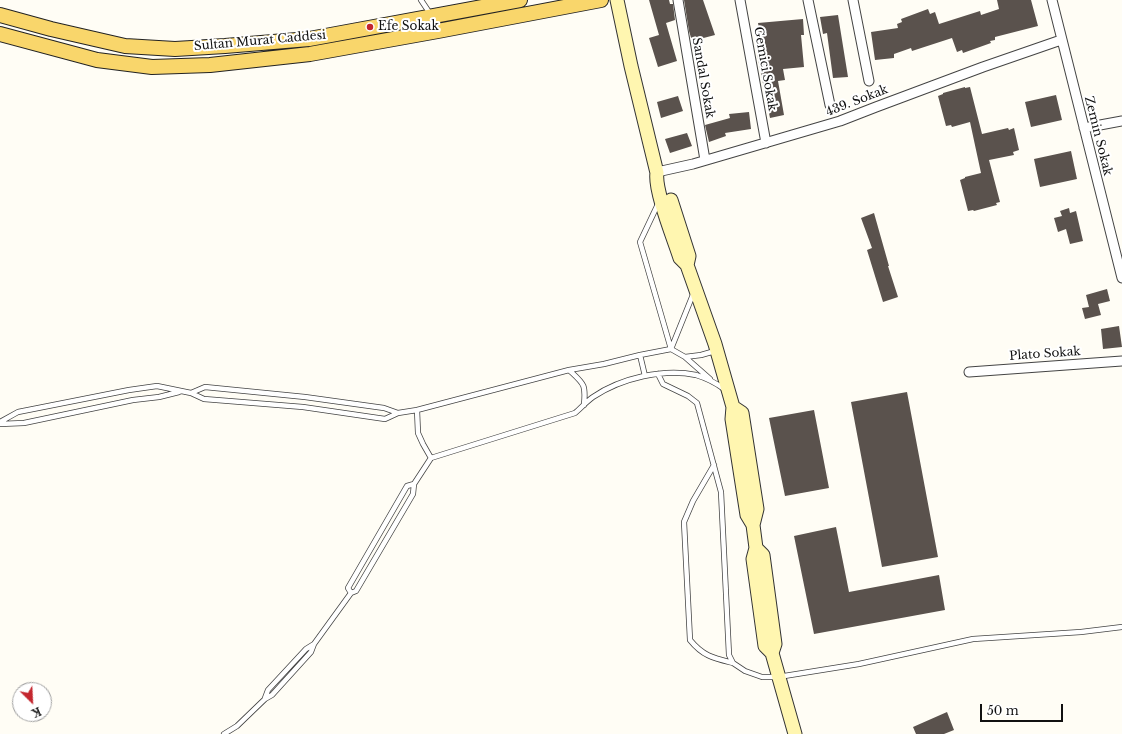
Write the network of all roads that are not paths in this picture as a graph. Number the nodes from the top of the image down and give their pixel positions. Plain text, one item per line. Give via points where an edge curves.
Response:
1 (421, 0) edge
2 (520, 0) edge
3 (601, 0) edge
4 (617, 0) edge
5 (678, 0) edge
6 (740, 0) edge
7 (808, 0) edge
8 (853, 0) edge
9 (1052, 0) edge
10 (0, 15) edge
11 (432, 16) junction
12 (436, 32) junction
13 (0, 34) edge
14 (1061, 40) junction
15 (869, 81) dead end
16 (830, 105) dead end
17 (1122, 120) edge
18 (1084, 128) junction
19 (766, 143) junction
20 (705, 160) junction
21 (657, 172) junction
22 (661, 198) junction
23 (1118, 248) edge
24 (687, 265) junction
25 (1122, 278) edge
26 (696, 289) junction
27 (671, 349) junction
28 (717, 351) junction
29 (640, 355) junction
30 (685, 357) junction
31 (1122, 361) edge
32 (569, 370) junction
33 (969, 372) dead end
34 (658, 374) junction
35 (645, 376) junction
36 (714, 382) junction
37 (180, 392) junction
38 (191, 392) junction
39 (729, 392) junction
40 (584, 405) junction
41 (417, 410) junction
42 (398, 413) junction
43 (0, 423) edge
44 (431, 458) junction
45 (714, 465) junction
46 (414, 484) junction
47 (351, 593) junction
48 (1122, 627) edge
49 (733, 663) junction
50 (778, 678) junction
51 (224, 734) edge
52 (795, 734) edge

1 - 11 lane
2 - 11 main road, Sultan Murat Caddesi
3 - 12 main road
4 - 21 main road
5 - 20 street, Sandal Sokak
6 - 19 street, Gemici Sokak
7 - 16 street
8 - 15 street
9 - 14 street, Zemin Sokak
10 - 11 main road, Sultan Murat Caddesi via 125,46 175,49 309,39
11 - 12 main road
12 - 13 main road via 260,61 152,67 97,60
14 - 18 street, Zemin Sokak
14 - 19 street, 439. Sokak via 840,121
17 - 18 street
18 - 23 street, Zemin Sokak
19 - 20 street, 439. Sokak
20 - 21 street, 439. Sokak
21 - 22 main road via 656,180
21 - 24 main road via 663,177 689,256
22 - 24 main road via 680,258
22 - 27 lane via 640,242
23 - 25 street, Zemin Sokak
24 - 26 main road
26 - 27 lane
26 - 28 main road
27 - 29 lane
27 - 30 lane
28 - 30 lane
28 - 39 main road
29 - 32 lane
29 - 35 lane
30 - 36 lane
31 - 33 street, Plato Sokak
32 - 40 lane via 581,381 586,391
32 - 41 lane
34 - 35 lane
34 - 36 lane via 696,375
34 - 45 lane via 663,384 697,403
35 - 40 lane via 627,380 608,389
36 - 39 lane
37 - 38 lane
37 - 43 lane via 24,423
37 - 43 lane via 157,386 129,390 18,412
38 - 42 lane via 205,387 304,396 384,408
38 - 42 lane via 204,399 303,407 385,419
39 - 50 main road via 747,515 753,525 756,548 754,559 765,646 772,653
40 - 44 lane via 575,413
41 - 42 lane
41 - 44 lane via 418,433
44 - 46 lane
45 - 49 lane via 721,492 729,655
45 - 49 lane via 684,522 690,640 698,650 715,659
46 - 47 lane via 413,494 356,591
46 - 47 lane via 407,486 348,588
47 - 51 lane via 314,644 306,649 268,690 265,699 237,726
48 - 50 lane via 973,639 859,664
49 - 50 lane via 762,677
50 - 52 main road

